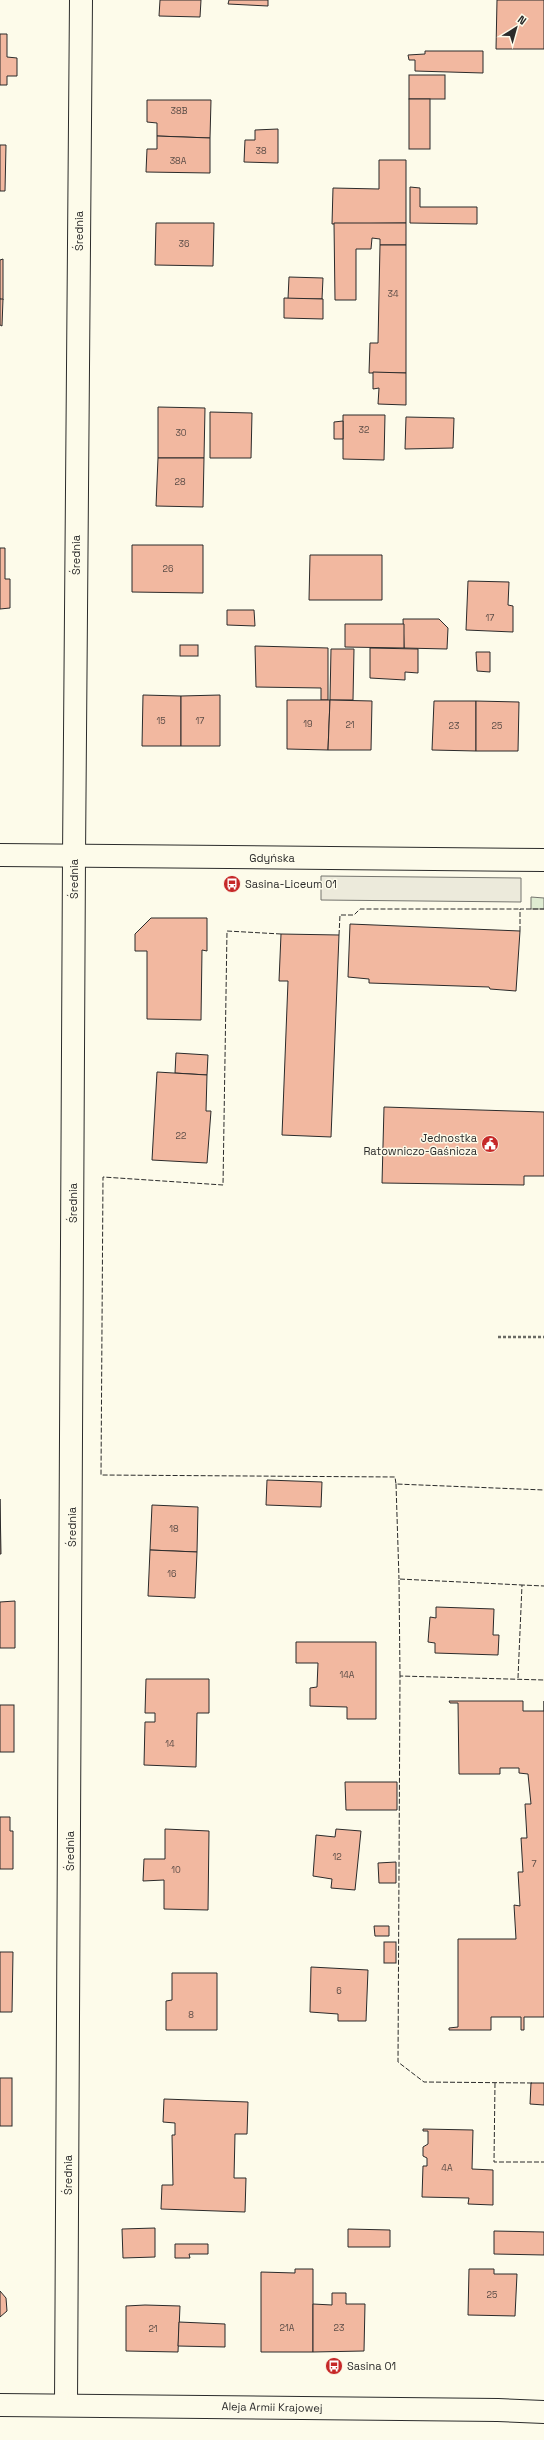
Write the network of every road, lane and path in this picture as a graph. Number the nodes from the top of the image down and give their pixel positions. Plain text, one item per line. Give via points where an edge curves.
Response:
1 (81, 0) edge
2 (0, 855) edge
3 (74, 857) junction
4 (544, 860) edge
5 (498, 1337) dead end
6 (544, 1337) edge
7 (0, 2405) edge
8 (66, 2405) junction
9 (544, 2412) edge

1 - 3 street, Średnia
2 - 3 street, Gdyńska
3 - 4 street, Gdyńska
3 - 8 street, Średnia
5 - 6 path
7 - 8 street, Aleja Armii Krajowej
8 - 9 street, Aleja Armii Krajowej

